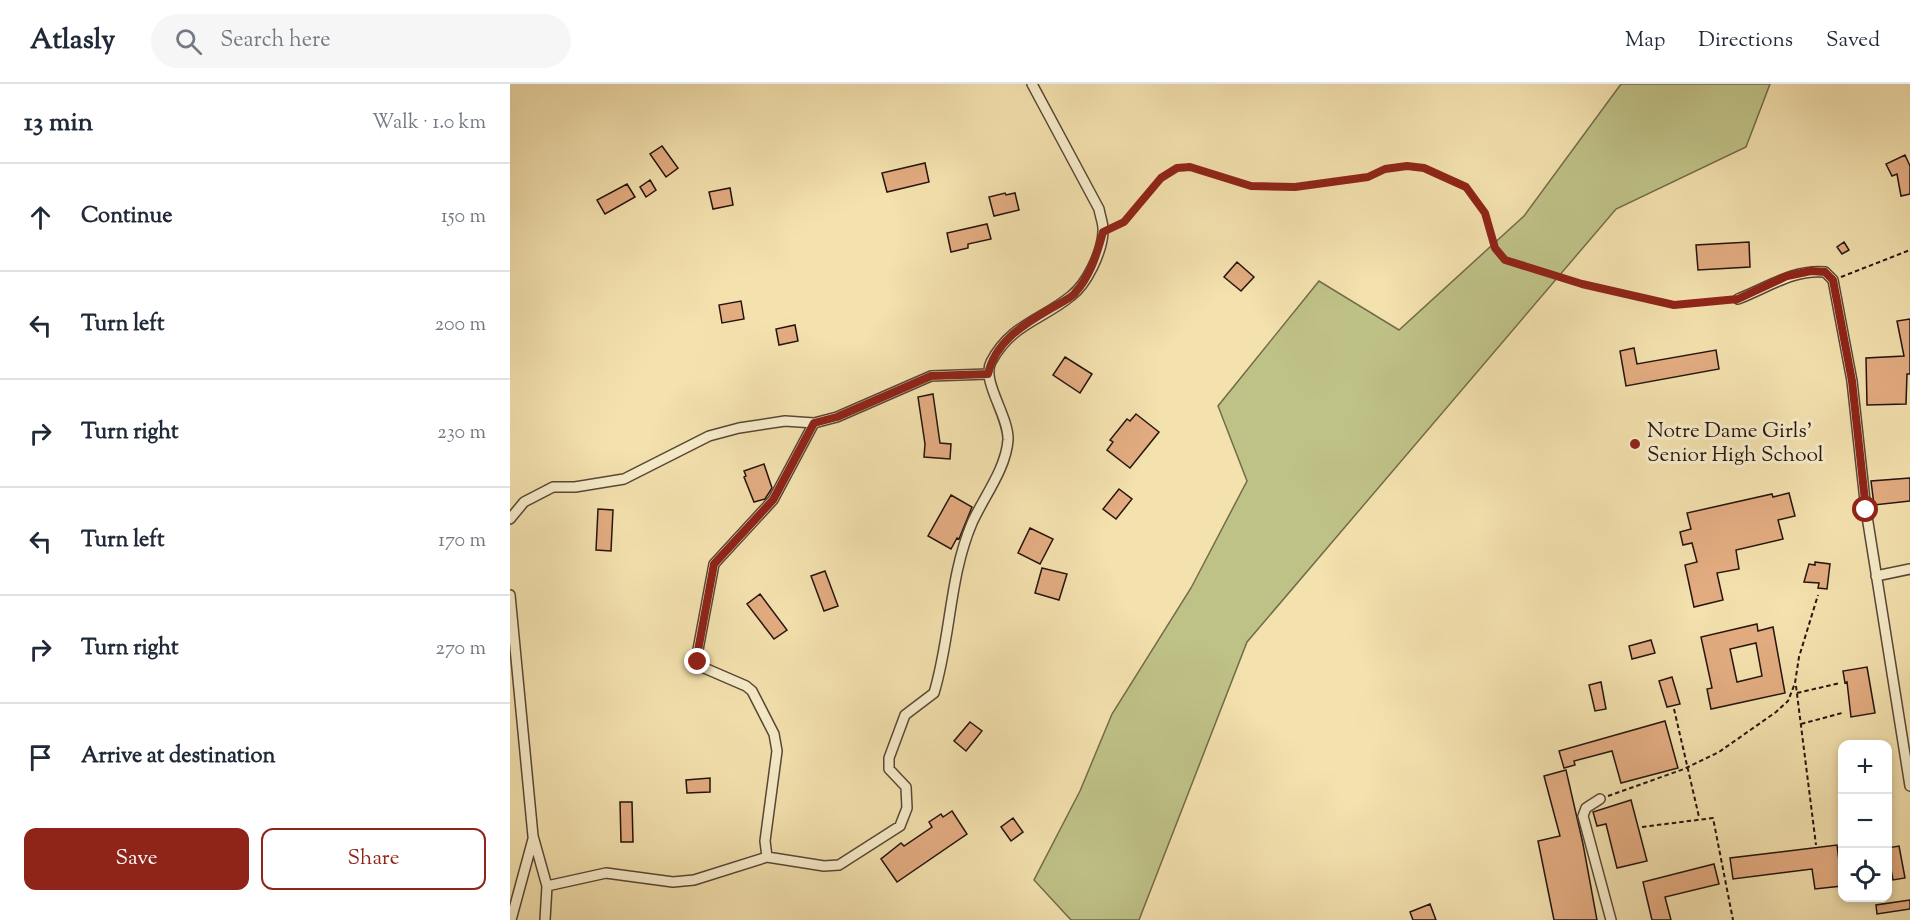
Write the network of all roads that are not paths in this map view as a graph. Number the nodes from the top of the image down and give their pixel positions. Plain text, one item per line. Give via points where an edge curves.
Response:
1 (1032, 85) edge
2 (1738, 299) road end
3 (988, 374) junction
4 (814, 423) junction
5 (510, 519) edge
6 (1910, 569) edge
7 (1876, 576) junction
8 (510, 595) edge
9 (1910, 786) edge
10 (1600, 799) road end
11 (533, 836) junction
12 (767, 857) junction
13 (547, 886) junction
14 (511, 920) edge
15 (545, 920) edge
16 (1611, 920) edge

1 - 3 street via 1099,209 1103,232 1095,262 1072,296 1028,321 1009,337 990,363
2 - 7 street via 1787,276 1811,271 1825,272 1833,280 1852,381
3 - 4 street via 931,376 846,414
3 - 12 street via 1005,418 1008,440 958,563 934,693 905,715 889,758 889,769 906,788 908,808 900,826 839,865
4 - 5 street via 785,421 709,436 624,479 553,487 524,502
4 - 12 street via 773,500 714,564 697,656 702,667 752,691 774,734 777,751 765,841
6 - 7 street
7 - 9 street
8 - 11 street
10 - 16 street via 1586,808 1583,816
11 - 13 street
11 - 14 street
12 - 13 street via 694,880 673,882 606,873
13 - 15 street

